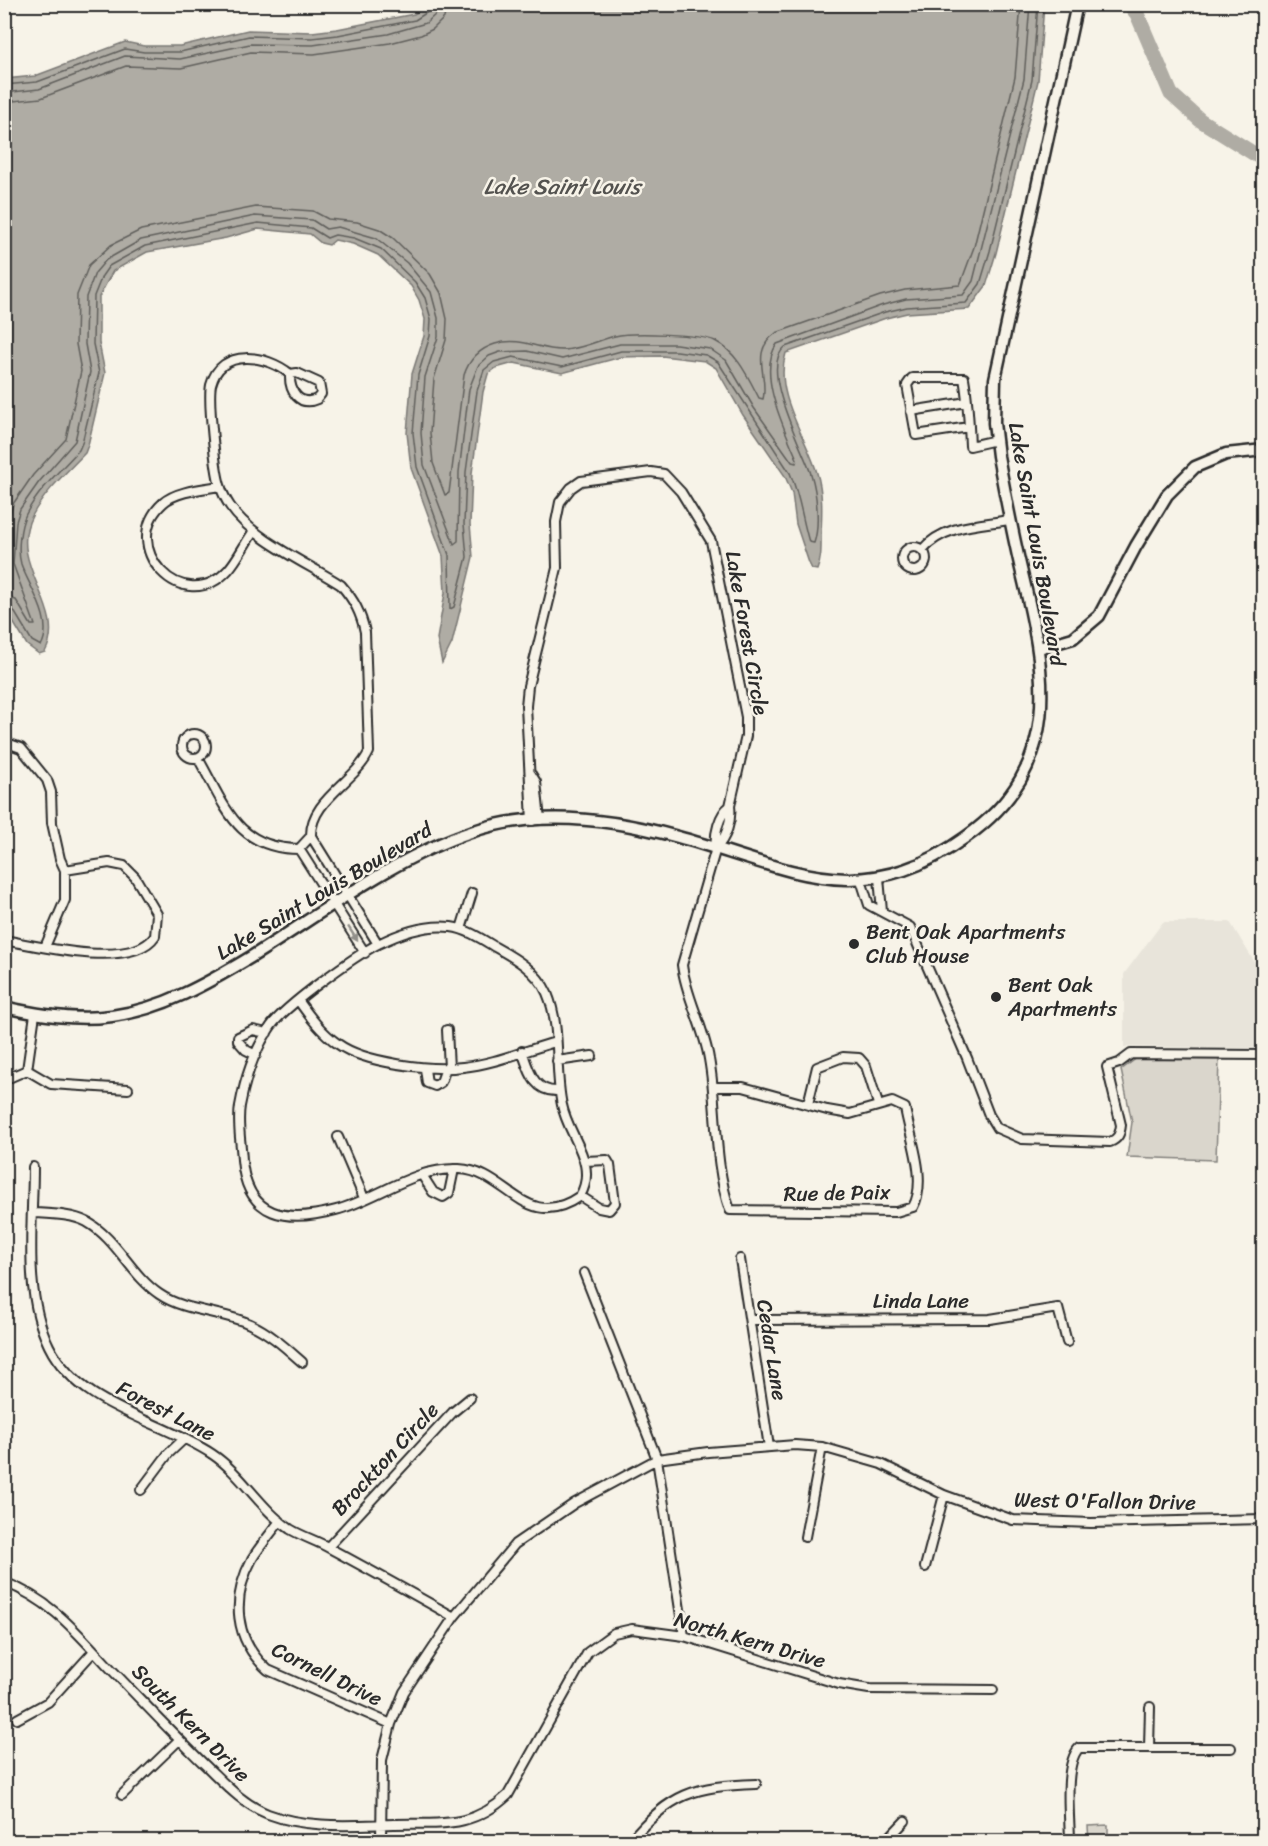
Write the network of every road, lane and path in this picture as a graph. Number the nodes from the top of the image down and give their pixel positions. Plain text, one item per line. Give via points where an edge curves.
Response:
1 (1077, 4) edge
2 (290, 374) junction
3 (967, 402) junction
4 (911, 411) junction
5 (969, 427) junction
6 (996, 440) junction
7 (1263, 450) edge
8 (220, 486) junction
9 (1010, 520) junction
10 (254, 531) junction
11 (922, 550) dead end
12 (1039, 648) junction
13 (4, 742) edge
14 (198, 758) dead end
15 (536, 821) junction
16 (311, 836) junction
17 (716, 848) junction
18 (298, 849) junction
19 (65, 870) junction
20 (879, 878) junction
21 (861, 879) junction
22 (472, 893) dead end
23 (348, 897) junction
24 (334, 906) junction
25 (882, 911) junction
26 (461, 929) junction
27 (4, 940) edge
28 (378, 944) junction
29 (45, 947) junction
30 (365, 953) junction
31 (298, 1000) junction
32 (4, 1007) edge
33 (35, 1014) junction
34 (447, 1030) dead end
35 (267, 1033) junction
36 (556, 1042) junction
37 (522, 1051) junction
38 (256, 1054) junction
39 (1263, 1055) edge
40 (592, 1056) dead end
41 (557, 1061) junction
42 (447, 1068) junction
43 (425, 1069) junction
44 (27, 1070) junction
45 (4, 1080) edge
46 (714, 1087) junction
47 (128, 1089) dead end
48 (560, 1091) junction
49 (808, 1104) junction
50 (878, 1104) junction
51 (338, 1137) dead end
52 (585, 1161) junction
53 (33, 1167) dead end
54 (453, 1169) junction
55 (422, 1175) junction
56 (580, 1196) junction
57 (364, 1198) junction
58 (33, 1213) junction
59 (740, 1259) dead end
60 (584, 1273) dead end
61 (750, 1320) junction
62 (1067, 1342) dead end
63 (303, 1362) dead end
64 (470, 1398) dead end
65 (185, 1438) junction
66 (769, 1447) junction
67 (822, 1447) junction
68 (657, 1459) junction
69 (141, 1490) dead end
70 (944, 1495) junction
71 (1263, 1519) edge
72 (280, 1521) junction
73 (805, 1537) dead end
74 (328, 1547) junction
75 (925, 1567) dead end
76 (4, 1582) edge
77 (454, 1617) junction
78 (684, 1636) junction
79 (94, 1651) junction
80 (993, 1690) dead end
81 (1150, 1707) dead end
82 (18, 1719) dead end
83 (391, 1724) junction
84 (179, 1740) junction
85 (1149, 1748) junction
86 (1231, 1748) dead end
87 (756, 1784) dead end
88 (122, 1795) dead end
89 (905, 1821) dead end
90 (381, 1824) junction
91 (381, 1842) edge
92 (629, 1842) edge
93 (885, 1842) edge
94 (1070, 1842) edge

1 - 6 main road, Lake Saint Louis Boulevard via 1004,327 995,378
2 - 2 street via 304,374 319,383 321,394 317,399 297,398
2 - 8 street via 265,360 247,357 218,371 211,386 211,401
3 - 4 street
3 - 4 street via 964,378 912,378 907,385
3 - 5 street
4 - 5 street via 916,435
5 - 6 street via 970,446
6 - 9 main road, Lake Saint Louis Boulevard
7 - 12 main road via 1226,454 1195,467 1167,495 1099,616 1073,638
8 - 10 street via 229,505
8 - 10 street via 164,502 152,517 147,532 148,552 158,570 182,585 199,586 215,580 228,570
9 - 11 street via 944,532
9 - 12 main road, Lake Saint Louis Boulevard
10 - 16 street via 341,585 352,598 365,632 369,752 363,765 316,813
12 - 20 main road, Lake Saint Louis Boulevard via 1041,724 1030,761 1013,792 981,827 936,858
13 - 19 street via 21,748 47,780 52,823
14 - 18 street via 246,835 261,844
15 - 17 main road, Lake Saint Louis Boulevard via 608,821
15 - 17 street, Lake Forest Circle via 536,782 531,774 526,706 557,568 556,522 560,502 581,481 651,472 664,474 681,492 711,541 746,717 746,736 727,830
15 - 23 main road, Lake Saint Louis Boulevard via 499,824 444,842
16 - 18 street
16 - 23 street
17 - 21 main road, Lake Saint Louis Boulevard via 797,874
17 - 46 street, Rue de Paix via 682,966 701,1024
18 - 24 street
19 - 29 street via 65,900
19 - 29 street via 109,863 124,866 157,914 157,929 151,942 139,951 74,953
20 - 21 main road, Lake Saint Louis Boulevard
20 - 25 street
21 - 25 street via 869,905
22 - 26 street
23 - 24 main road, Lake Saint Louis Boulevard
23 - 28 street
24 -> 30 street
24 - 33 main road, Lake Saint Louis Boulevard via 208,983 147,1007 112,1016
25 - 39 street via 910,927 988,1115 997,1128 1015,1138 1116,1140 1121,1125 1107,1067 1131,1054
26 - 28 street via 421,929
26 - 36 street via 514,957 533,974 546,992
27 - 29 street
28 - 30 street
30 - 31 street
31 - 35 street
31 - 43 street via 318,1029 340,1046 363,1056
32 - 33 main road, Lake Saint Louis Boulevard
33 - 44 street
34 - 42 street
35 - 38 street
35 - 38 street via 253,1030 238,1037 246,1050
36 - 37 street
36 - 41 street
37 - 42 street via 465,1067
37 - 48 street via 538,1086
38 - 57 street via 244,1084 239,1113 244,1181 256,1204 279,1214 309,1215 338,1210
40 - 41 street
41 - 48 street
42 - 43 street
42 - 43 street via 435,1086 428,1083
44 - 45 street
44 - 47 street via 51,1084
46 - 49 street via 743,1087
46 - 50 street, Rue de Paix via 723,1189 730,1210 747,1212 896,1212 913,1207 919,1196 919,1180 904,1108 892,1102
48 - 52 street via 562,1108
49 - 50 street via 850,1114
49 - 50 street via 817,1067 843,1057 859,1058 866,1066
51 - 57 street
52 - 56 street via 587,1177
52 - 56 street via 607,1160 615,1203 609,1209 599,1209
53 - 58 street, Forest Lane
54 - 55 street
54 - 55 street via 449,1193 443,1197 433,1192
54 - 56 street via 485,1177 531,1207 566,1206
55 - 57 street
58 - 63 street via 87,1222 160,1295 250,1324
58 - 65 street, Forest Lane via 37,1312 49,1346 61,1364 76,1381 102,1399
59 - 61 street, Cedar Lane
60 - 68 street
61 - 62 street, Linda Lane via 990,1318 1058,1308
61 - 66 street, Cedar Lane
64 - 74 street, Brockton Circle
65 - 69 street
65 - 72 street, Forest Lane via 214,1455
66 - 67 street, West O'Fallon Drive
66 - 68 street, West O'Fallon Drive
67 - 70 street, West O'Fallon Drive via 881,1464
67 - 73 street
68 - 77 street, West O'Fallon Drive via 575,1503 515,1544
68 - 78 street
70 - 71 street, West O'Fallon Drive via 1023,1522
70 - 75 street
72 - 74 street, Forest Lane
72 - 83 street, Cornell Drive via 253,1557 242,1580 242,1633 252,1656 268,1670
74 - 77 street, Forest Lane
76 - 79 street, South Kern Drive via 31,1593 62,1616
77 - 83 street, West O'Fallon Drive via 404,1692
78 - 80 street, North Kern Drive via 839,1684 869,1689
78 - 90 street, North Kern Drive via 632,1629 614,1633 588,1652 508,1795 491,1810 470,1820
79 - 82 street via 48,1702
79 - 84 street, South Kern Drive
81 - 85 street
83 - 90 street, West O'Fallon Drive via 382,1760
84 - 88 street
84 - 90 street, South Kern Drive via 236,1795 267,1814 306,1824
85 - 86 street
85 - 94 street via 1079,1748 1070,1772
87 - 92 street via 717,1785 687,1793 667,1804
89 - 93 street
90 - 91 street, West O'Fallon Drive

